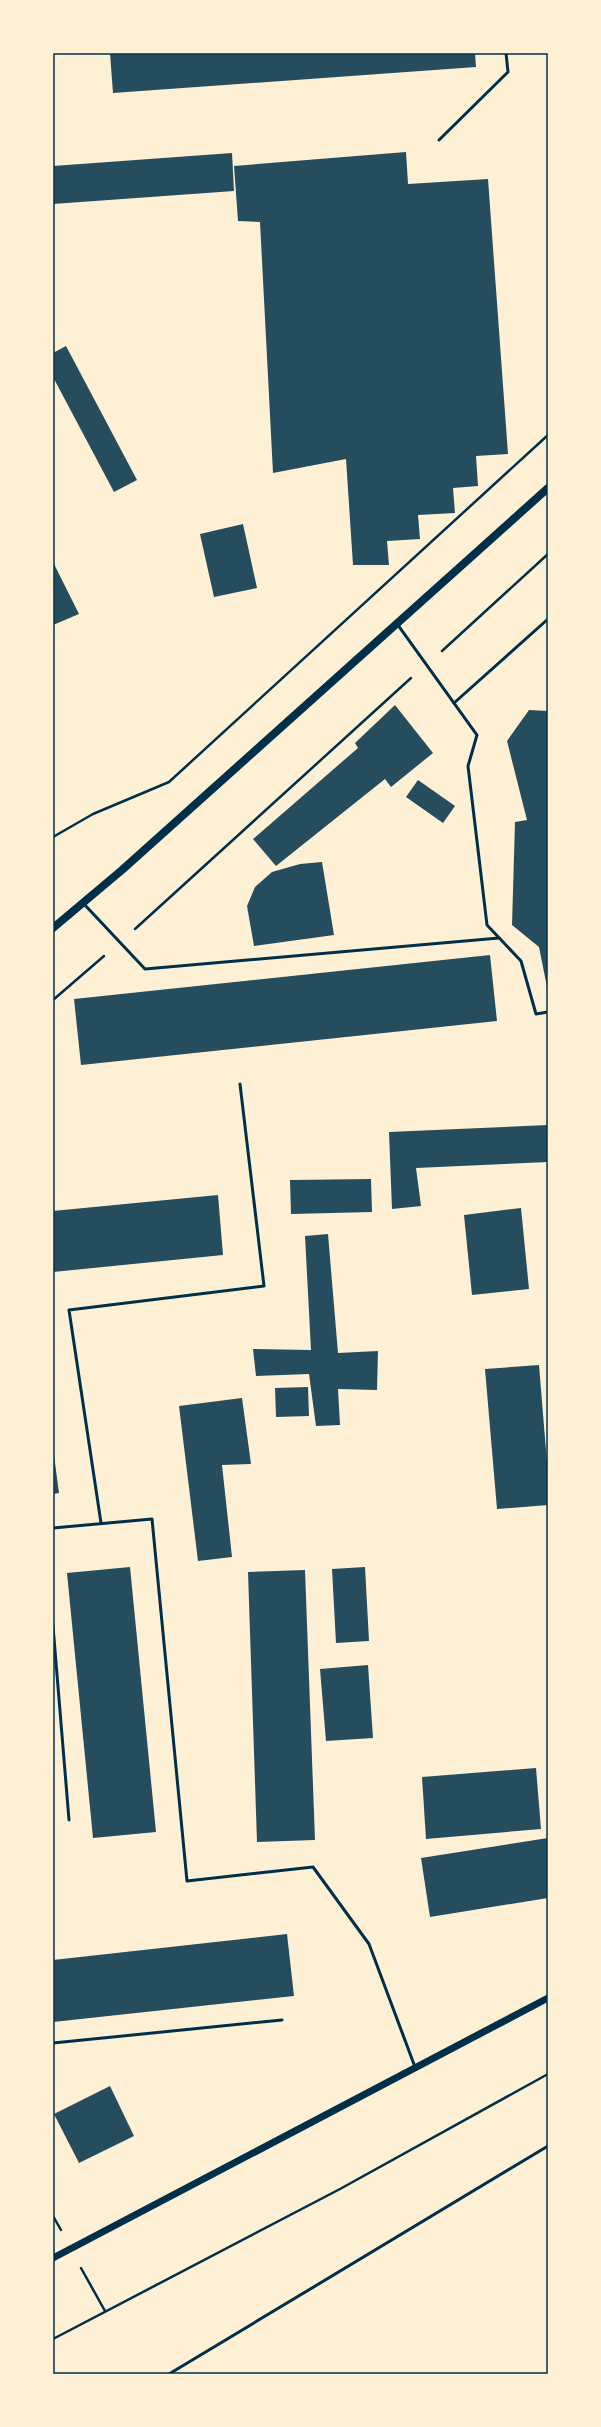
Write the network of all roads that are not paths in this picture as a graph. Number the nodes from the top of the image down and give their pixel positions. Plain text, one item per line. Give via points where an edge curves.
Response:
1 (506, 53) edge
2 (439, 140) dead end
3 (548, 489) edge
4 (548, 619) edge
5 (397, 623) junction
6 (454, 703) junction
7 (83, 903) junction
8 (53, 928) edge
9 (499, 938) junction
10 (548, 1012) edge
11 (240, 1084) dead end
12 (101, 1523) junction
13 (53, 1528) edge
14 (53, 1626) edge
15 (70, 1820) dead end
16 (548, 1999) edge
17 (282, 2020) dead end
18 (53, 2043) edge
19 (415, 2067) junction
20 (548, 2146) edge
21 (53, 2258) edge
22 (169, 2374) edge

1 - 2 lane via 508,72
3 - 5 main road
4 - 6 lane
5 - 6 lane
5 - 7 main road
6 - 9 lane via 476,735 468,766 487,925
7 - 8 main road
7 - 9 lane via 145,969
9 - 10 lane via 521,961 536,1014
11 - 12 lane via 264,1286 69,1310
12 - 13 lane
12 - 19 lane via 152,1519 187,1881 313,1867 369,1944
14 - 15 lane
16 - 19 street
17 - 18 lane
19 - 21 street
20 - 22 lane

